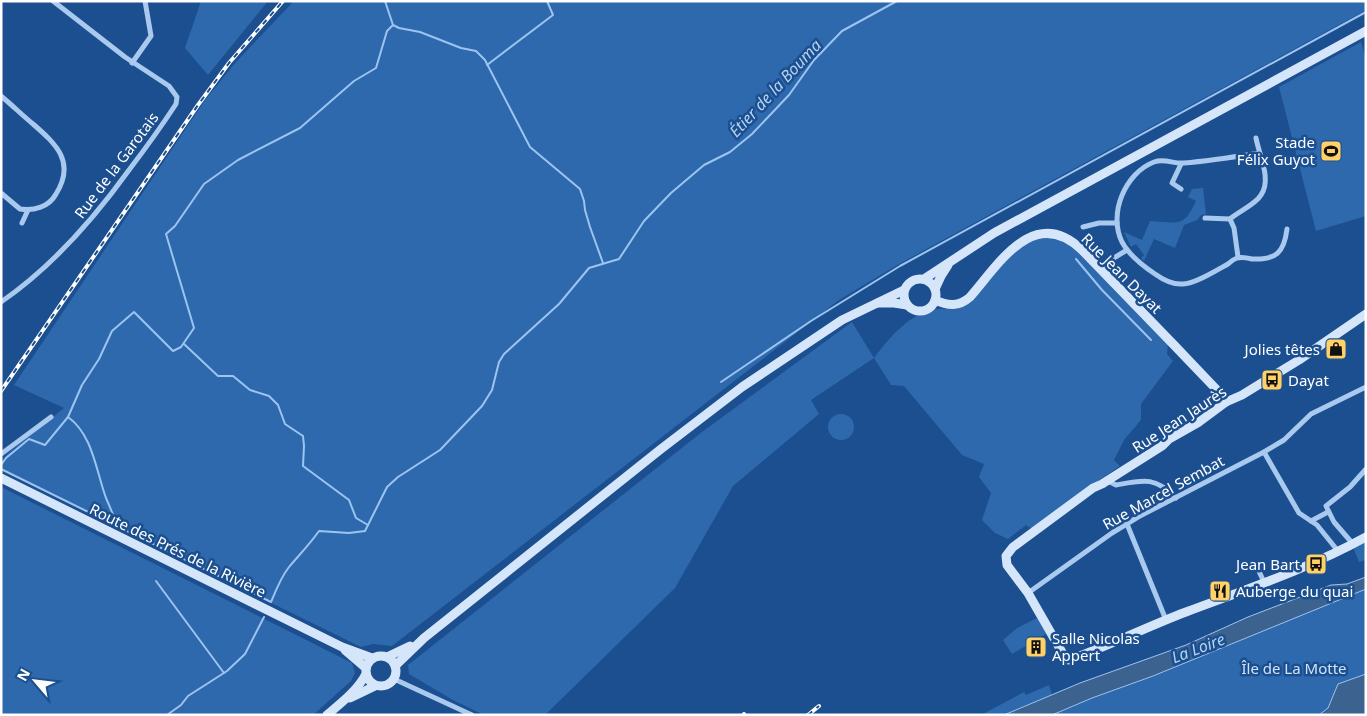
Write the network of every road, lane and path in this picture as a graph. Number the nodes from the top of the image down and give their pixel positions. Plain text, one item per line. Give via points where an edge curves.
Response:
1 (145, 1) edge
2 (56, 2) edge
3 (1366, 30) edge
4 (132, 63) junction
5 (1, 96) edge
6 (1256, 138) dead end
7 (1259, 153) junction
8 (1181, 164) junction
9 (1181, 189) dead end
10 (1, 193) edge
11 (28, 210) junction
12 (1205, 218) dead end
13 (1230, 219) junction
14 (22, 223) dead end
15 (1117, 223) junction
16 (1083, 227) dead end
17 (1287, 230) dead end
18 (1127, 250) junction
19 (1238, 258) junction
20 (949, 263) junction
21 (1098, 268) junction
22 (924, 279) junction
23 (935, 289) junction
24 (904, 290) junction
25 (935, 300) junction
26 (1, 302) edge
27 (878, 303) junction
28 (907, 305) junction
29 (1366, 314) edge
30 (1366, 387) edge
31 (1226, 402) junction
32 (51, 417) dead end
33 (1264, 452) junction
34 (1, 454) edge
35 (1366, 469) edge
36 (1, 478) edge
37 (1108, 481) junction
38 (1176, 498) junction
39 (1328, 512) junction
40 (1311, 521) junction
41 (1127, 524) junction
42 (1366, 537) edge
43 (1352, 544) junction
44 (1338, 552) junction
45 (1256, 565) dead end
46 (1264, 582) junction
47 (1028, 593) junction
48 (1166, 620) junction
49 (424, 638) junction
50 (342, 647) junction
51 (387, 657) junction
52 (372, 658) junction
53 (395, 666) junction
54 (366, 671) junction
55 (394, 678) junction
56 (375, 686) junction
57 (345, 700) junction
58 (327, 715) edge
59 (472, 715) edge

1 - 4 street via 151,36
2 - 4 street
3 - 20 street via 994,234
4 - 26 street, Rue de la Garotais via 169,86 177,97 176,104 87,225 18,291
5 - 11 street via 52,140 64,162 63,181 54,198 47,205
6 - 7 street
7 - 8 street
7 - 13 street via 1265,184 1261,196
8 - 9 street via 1172,183
8 - 15 street via 1167,160 1155,162 1133,177 1118,209
10 - 11 street via 20,209
11 - 14 street
12 - 13 street
13 - 19 street
15 - 16 street
15 - 18 street
17 - 19 street via 1281,252 1274,256
18 - 19 street via 1161,278 1183,284
18 - 21 street
20 - 22 street
20 - 23 street
21 - 25 street, Rue Jean Dayat via 1070,240 1052,234 1038,234 1016,245 967,300 954,305
21 - 31 street, Rue Jean Dayat
22 - 23 street
22 - 24 street via 910,281
23 - 25 street
24 - 27 street
24 - 28 street
25 - 28 street via 930,308 922,311
27 - 28 street
27 - 49 street via 842,320 742,387
29 - 31 street, Rue Jean Jaurès via 1299,360
30 - 33 street, Rue Marcel Sembat via 1311,414 1284,440
31 - 37 street, Rue Jean Jaurès
32 - 34 street
33 - 38 street, Rue Marcel Sembat
33 - 40 street via 1299,513
35 - 39 street via 1326,506
36 - 50 street, Route des Prés de la Rivière
37 - 38 street via 1116,486 1147,480 1168,490
37 - 47 street, Rue Jean Jaurès via 1093,488 1010,550 1006,562
38 - 41 street, Rue Marcel Sembat
39 - 40 street
39 - 43 street
40 - 44 street
41 - 47 street, Rue Marcel Sembat
41 - 48 street
42 - 43 street
43 - 44 street
44 - 46 street
45 - 46 street
46 - 48 street
47 - 48 street via 1062,654 1069,660 1095,652
49 - 51 street
49 - 53 street
50 - 52 street, Route des Prés de la Rivière
50 - 54 street, Route des Prés de la Rivière
51 - 52 street
51 - 53 street
52 - 54 street
53 - 55 street
54 - 56 street via 369,681
54 - 57 street via 362,681
55 - 56 street via 386,686
55 - 59 street
56 - 57 street
57 - 58 street

